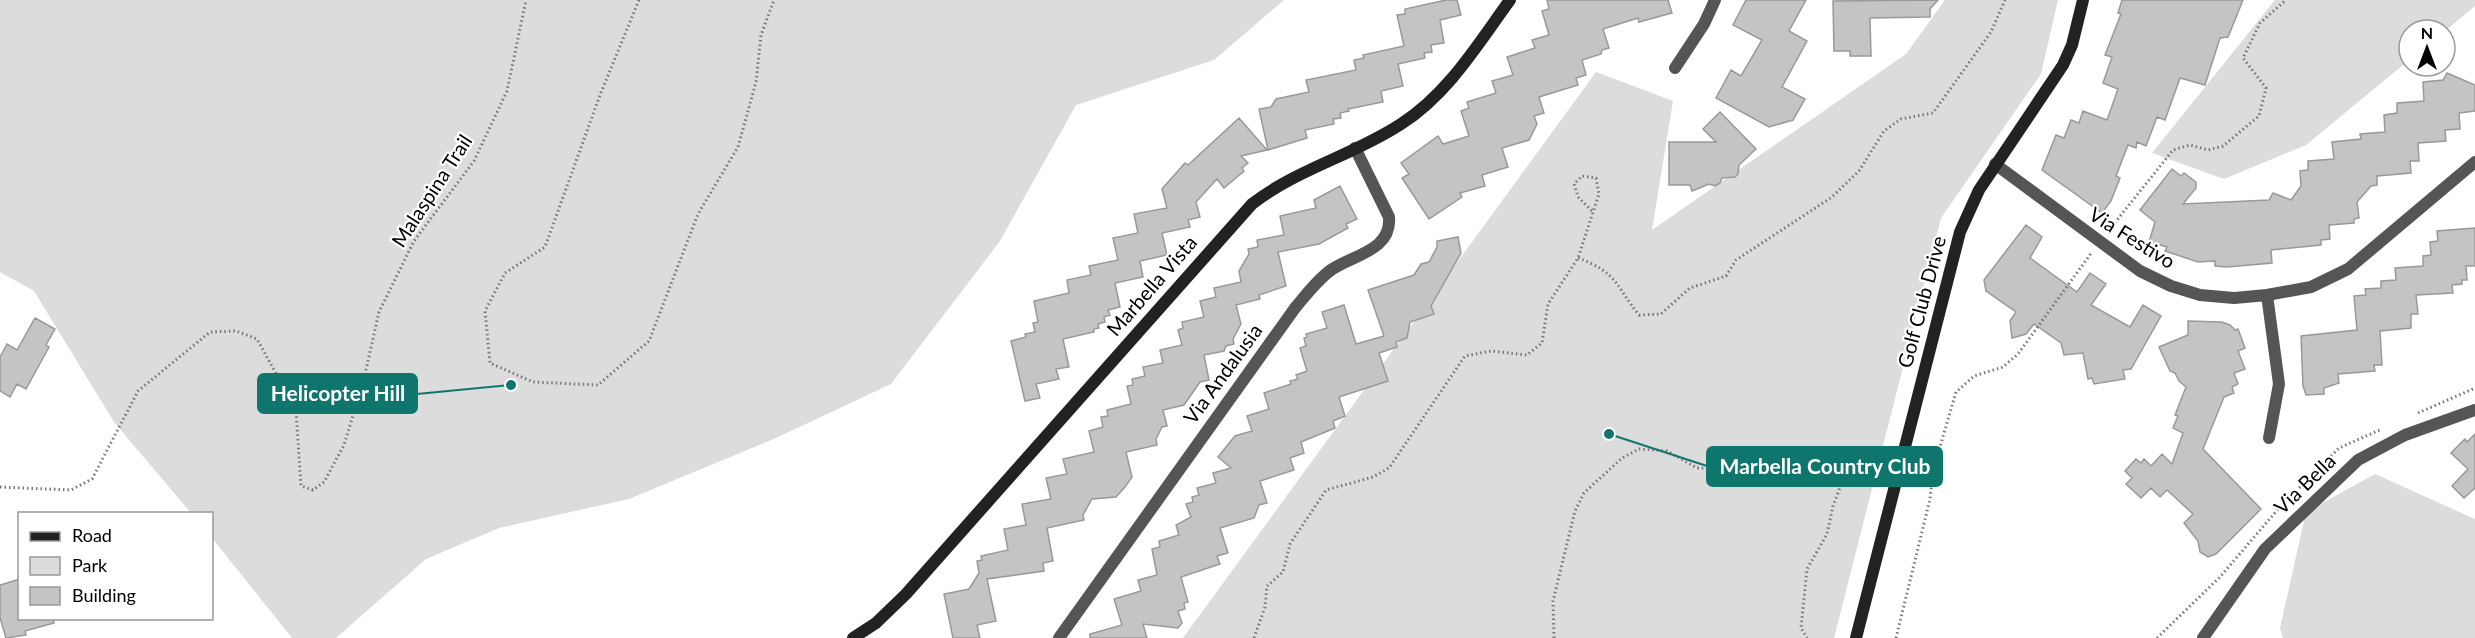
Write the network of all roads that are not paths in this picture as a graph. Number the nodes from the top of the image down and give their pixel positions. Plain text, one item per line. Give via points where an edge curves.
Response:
1 (1510, 0) edge
2 (1715, 0) edge
3 (2083, 0) edge
4 (1675, 68) dead end
5 (1355, 148) junction
6 (2475, 162) edge
7 (1995, 164) junction
8 (2267, 295) junction
9 (2475, 410) edge
10 (2269, 438) dead end
11 (853, 638) edge
12 (1059, 638) edge
13 (1856, 638) edge
14 (2203, 638) edge

1 - 5 street, Marbella Vista via 1442,90 1400,125
2 - 4 street
3 - 7 street, Golf Club Drive via 2063,65
5 - 11 street, Marbella Vista via 1290,177 1252,204 906,594 876,623
5 - 12 street, Via Andalusia via 1389,217 1386,236 1368,251 1332,269 1295,308
6 - 8 street, Via Festivo via 2348,269 2311,287
7 - 8 street, Via Festivo via 2099,243 2140,271 2171,286 2200,295
7 - 13 street, Golf Club Drive via 1978,190 1960,232
8 - 10 street via 2279,384
9 - 14 street, Via Bella via 2405,435 2358,460 2265,549

